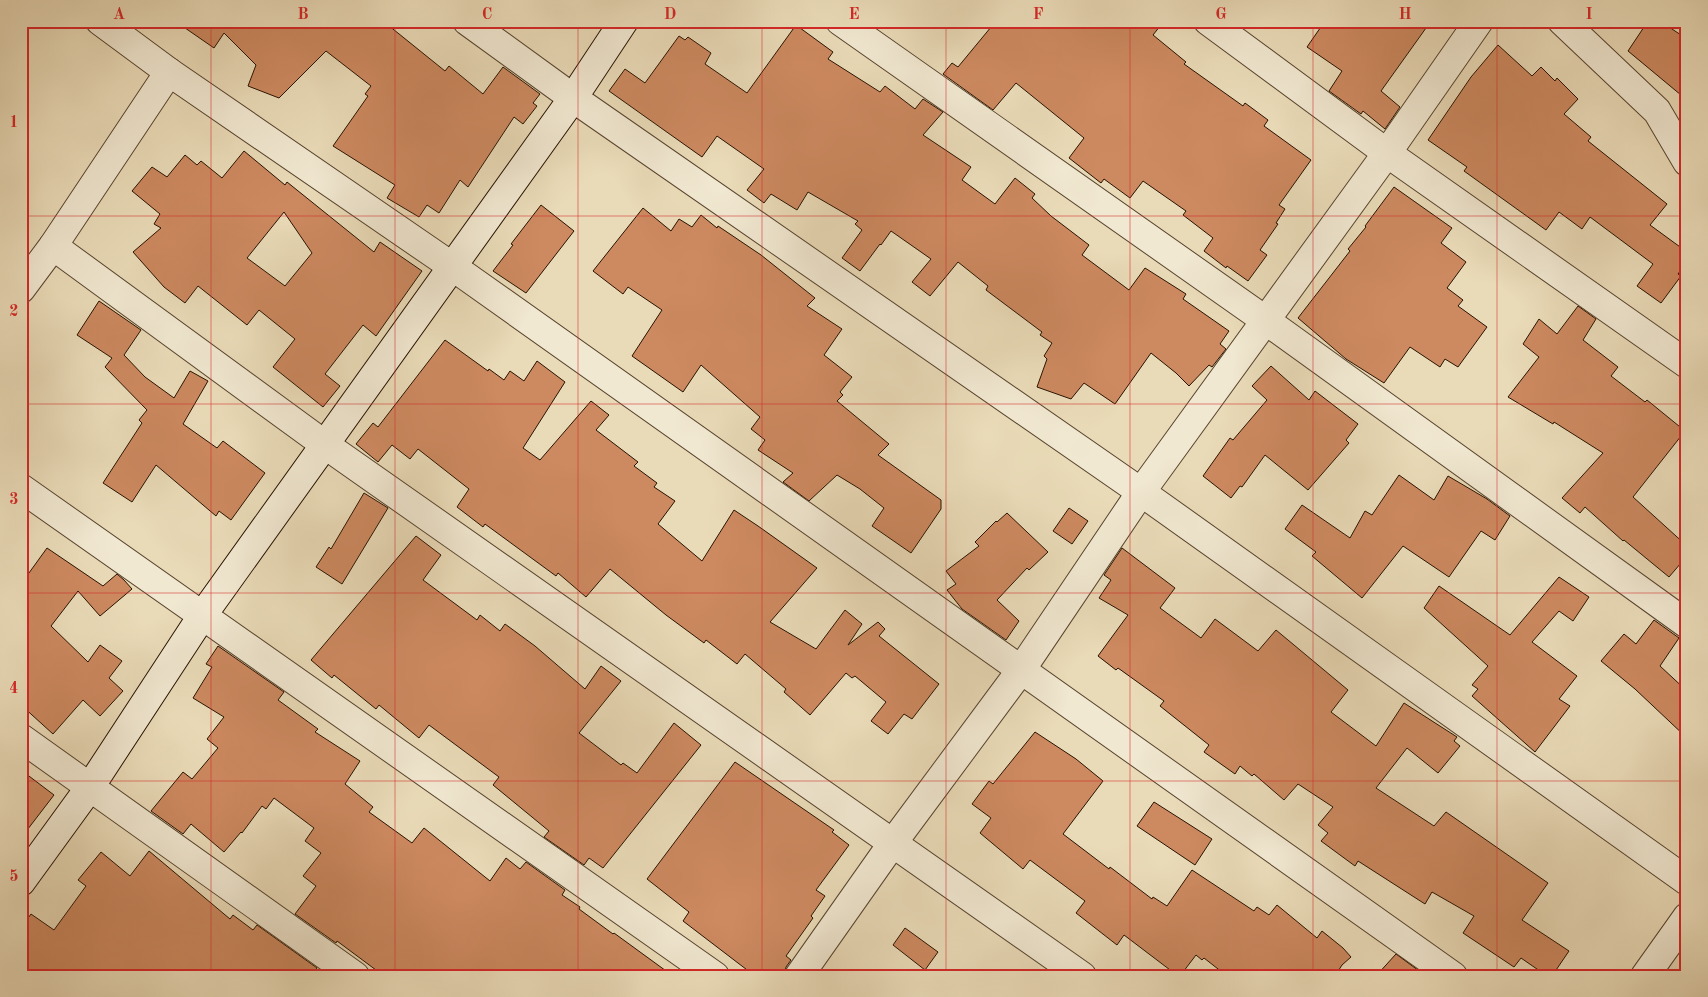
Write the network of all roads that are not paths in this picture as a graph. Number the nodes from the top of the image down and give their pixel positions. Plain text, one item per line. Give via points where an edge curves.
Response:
1 (100, 21) edge
2 (467, 21) edge
3 (624, 21) edge
4 (840, 21) edge
5 (1208, 21) edge
6 (1479, 21) edge
7 (1562, 21) edge
8 (169, 72) junction
9 (573, 98) junction
10 (1657, 111) junction
11 (1687, 134) edge
12 (1387, 153) junction
13 (1687, 162) edge
14 (52, 246) junction
15 (453, 267) junction
16 (21, 289) edge
17 (1265, 320) junction
18 (1687, 364) edge
19 (324, 444) junction
20 (21, 488) edge
21 (1141, 492) junction
22 (202, 616) junction
23 (1687, 624) edge
24 (1021, 670) junction
25 (21, 738) edge
26 (90, 787) junction
27 (892, 844) junction
28 (1687, 881) edge
29 (21, 882) edge
30 (1687, 917) edge
31 (356, 976) edge
32 (715, 976) edge
33 (799, 976) edge
34 (1082, 976) edge
35 (1453, 976) edge
36 (1645, 976) edge

1 - 8 street
2 - 9 street
3 - 9 street
4 - 17 street
5 - 12 street
6 - 12 street
7 - 10 street
8 - 14 street
8 - 15 street
9 - 15 street
9 - 21 street
10 - 11 street
10 - 13 street
12 - 17 street
12 - 18 street
14 - 16 street
14 - 19 street
15 - 19 street
15 - 24 street
17 - 21 street
17 - 23 street
19 - 22 street
19 - 27 street
20 - 22 street
21 - 24 street
21 - 28 street
22 - 26 street
22 - 32 street
24 - 27 street
24 - 35 street
25 - 26 street
26 - 29 street
26 - 31 street
27 - 33 street
27 - 34 street
30 - 36 street

